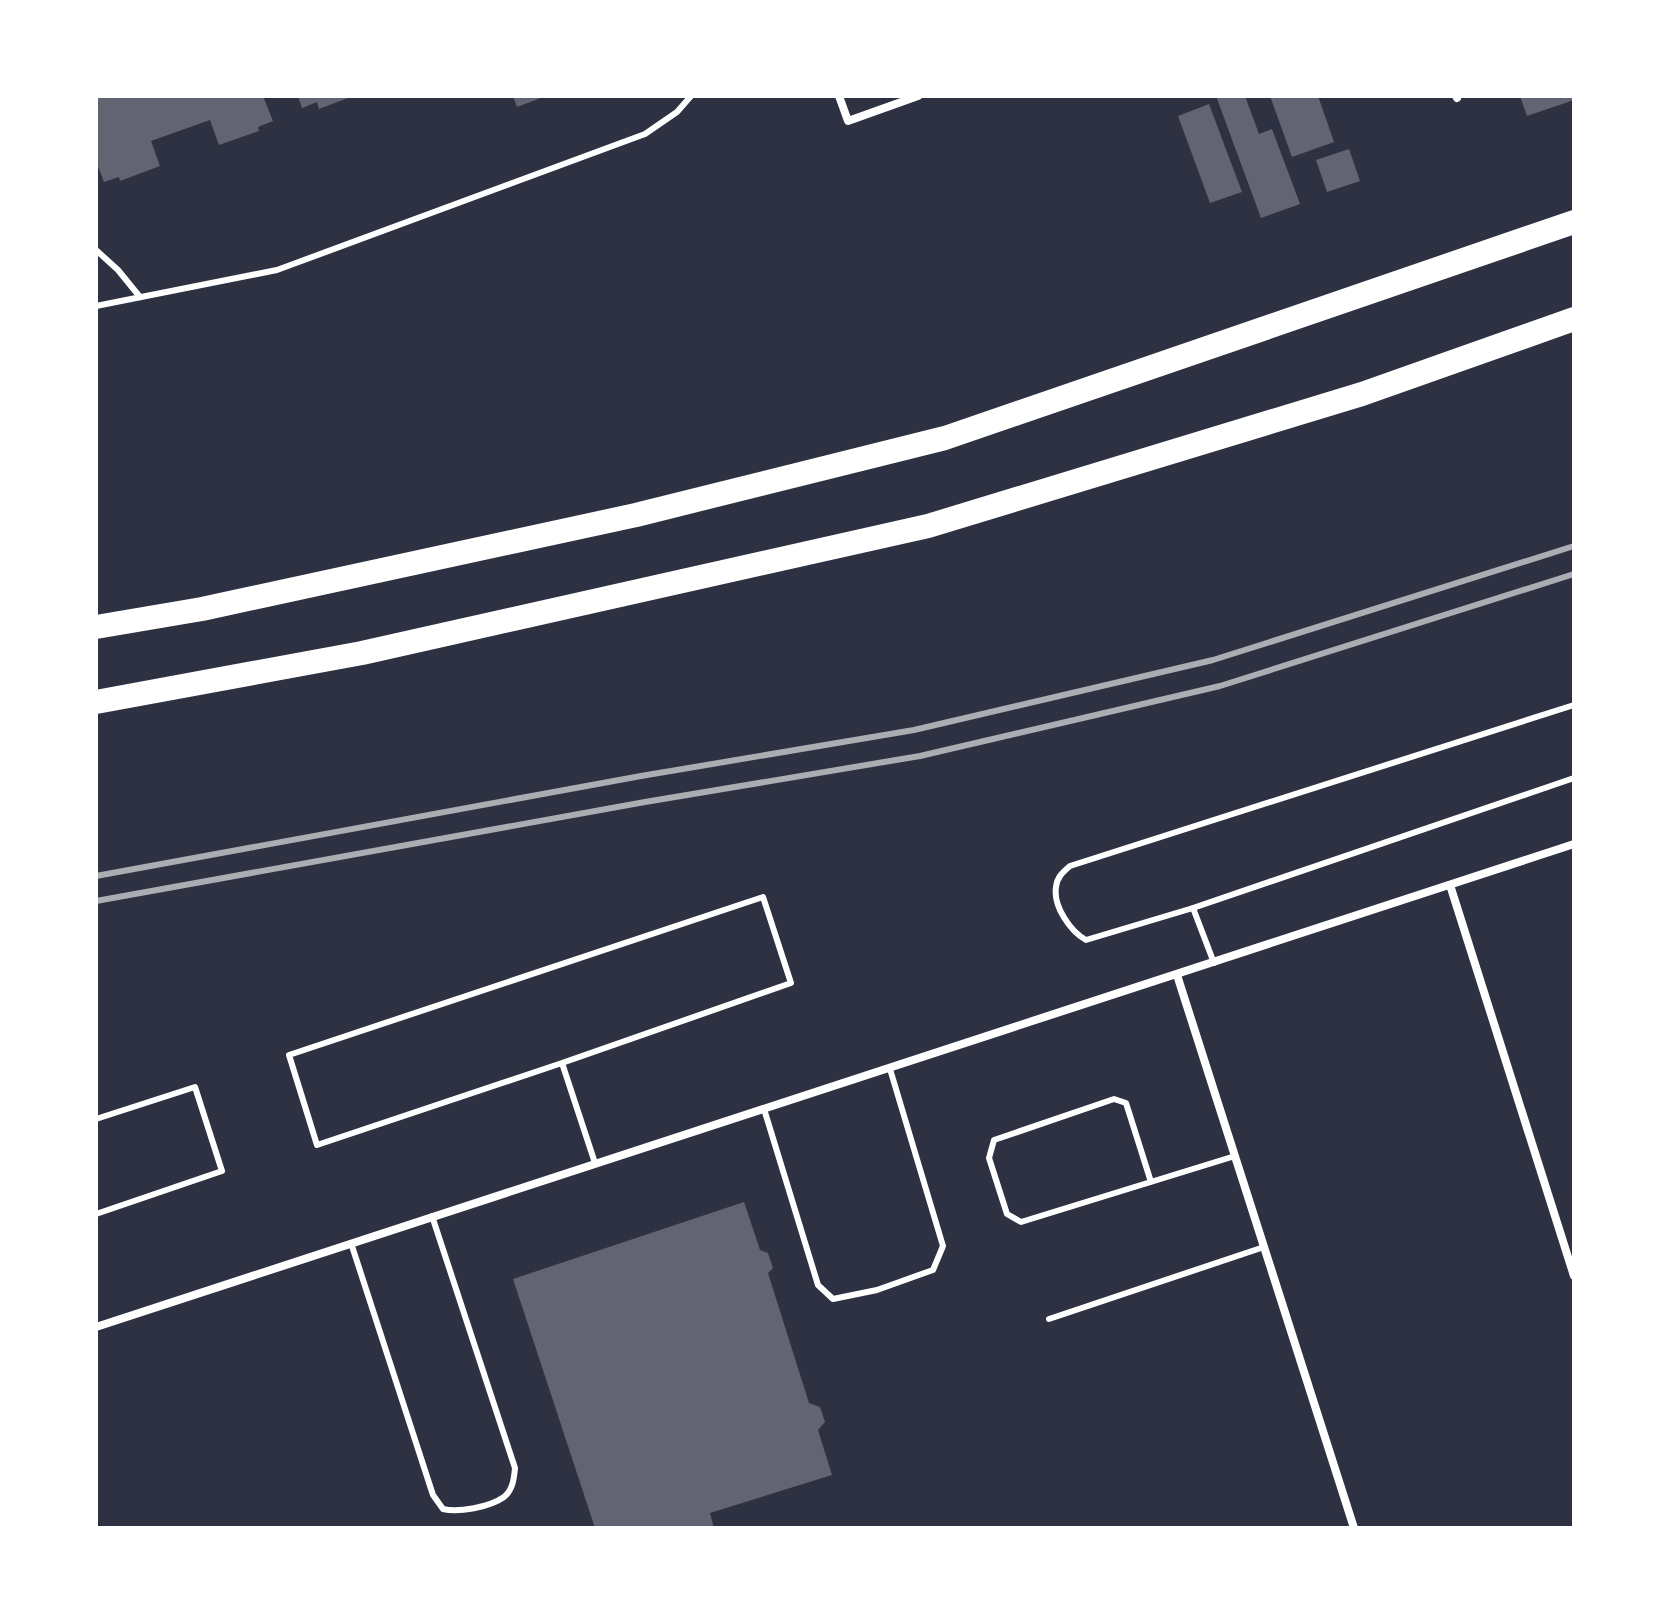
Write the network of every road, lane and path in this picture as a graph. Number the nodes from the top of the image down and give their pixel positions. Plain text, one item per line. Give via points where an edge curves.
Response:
1 (691, 96) edge
2 (839, 96) edge
3 (918, 96) edge
4 (1574, 222) edge
5 (96, 250) edge
6 (140, 297) junction
7 (96, 306) edge
8 (1574, 319) edge
9 (96, 627) edge
10 (96, 702) edge
11 (1574, 705) edge
12 (1574, 778) edge
13 (1574, 844) edge
14 (1450, 885) junction
15 (1193, 908) junction
16 (1214, 963) junction
17 (1177, 975) junction
18 (562, 1063) junction
19 (890, 1069) junction
20 (764, 1109) junction
21 (96, 1119) edge
22 (1235, 1156) junction
23 (595, 1163) junction
24 (1151, 1182) junction
25 (96, 1214) edge
26 (432, 1216) junction
27 (351, 1243) junction
28 (1264, 1247) junction
29 (1574, 1276) edge
30 (1049, 1319) dead end
31 (96, 1327) edge
32 (1354, 1528) edge

1 - 6 lane via 645,134 277,270
2 - 3 street via 848,121
4 - 9 highway via 945,438 636,515
5 - 6 lane
6 - 7 lane
8 - 10 highway via 1362,394 928,526 362,653
11 - 15 lane via 1070,866 1055,889 1066,924 1086,940
12 - 15 lane
13 - 14 street
14 - 16 street
14 - 29 street
15 - 16 lane
16 - 17 street
17 - 19 street
17 - 22 street
18 - 18 lane via 317,1145 289,1055 763,897 791,983
18 - 23 lane
19 - 20 street
19 - 20 lane via 943,1246 933,1270 877,1290 833,1299 818,1285
20 - 23 street
21 - 25 lane via 195,1087 222,1171
22 - 24 lane
22 - 28 street
23 - 26 street
24 - 24 lane via 1021,1222 1007,1214 989,1158 994,1140 1114,1099 1126,1103
26 - 27 street
26 - 27 lane via 515,1468 514,1483 504,1497 458,1513 443,1509 433,1495
27 - 31 street
28 - 30 lane
28 - 32 street

